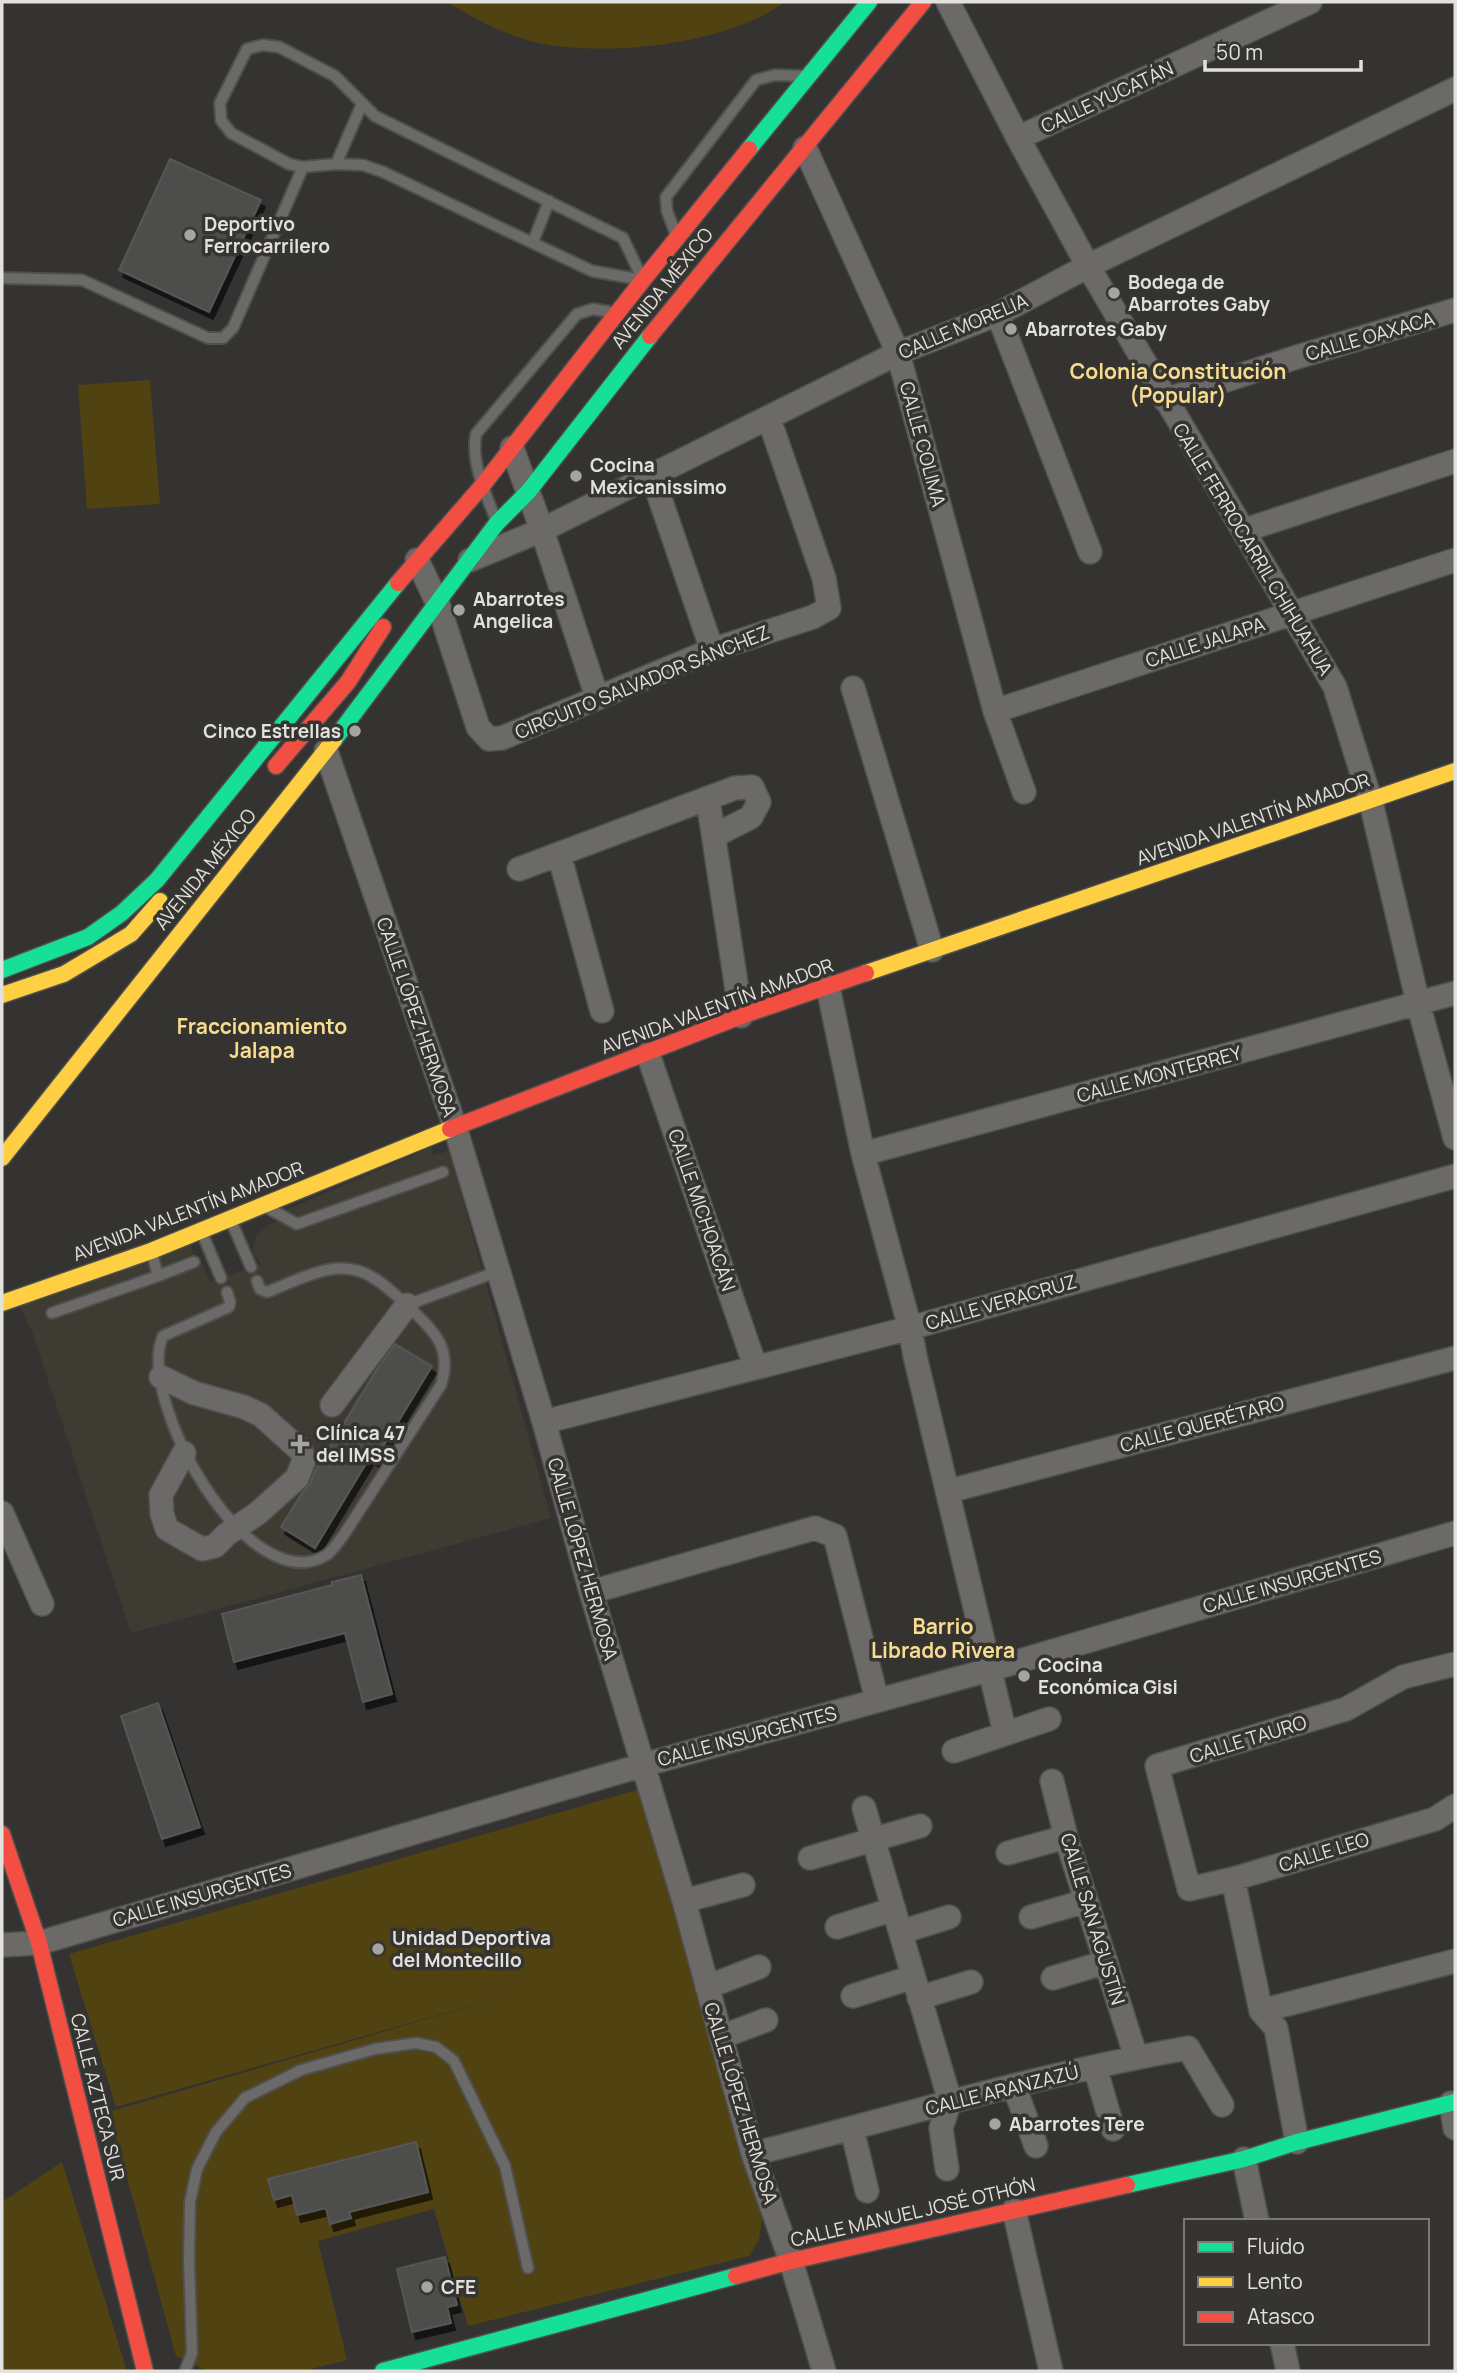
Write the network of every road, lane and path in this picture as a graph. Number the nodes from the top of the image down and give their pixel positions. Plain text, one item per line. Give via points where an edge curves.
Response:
1 (869, 2) edge
2 (923, 2) edge
3 (948, 2) edge
4 (1310, 2) edge
5 (809, 76) junction
6 (1455, 89) edge
7 (362, 104) junction
8 (1018, 138) junction
9 (805, 148) junction
10 (336, 164) junction
11 (303, 167) junction
12 (549, 201) junction
13 (677, 238) junction
14 (533, 242) junction
15 (1087, 266) junction
16 (2, 278) edge
17 (643, 280) junction
18 (666, 297) junction
19 (1455, 310) edge
20 (617, 313) junction
21 (998, 314) junction
22 (898, 353) junction
23 (1165, 400) junction
24 (769, 419) junction
25 (512, 448) junction
26 (1455, 461) edge
27 (652, 475) junction
28 (482, 486) junction
29 (528, 492) junction
30 (497, 523) junction
31 (542, 530) junction
32 (1245, 530) junction
33 (1090, 552) dead end
34 (417, 560) junction
35 (1455, 560) edge
36 (469, 561) junction
37 (438, 604) junction
38 (1293, 613) junction
39 (373, 647) junction
40 (712, 650) junction
41 (853, 688) dead end
42 (597, 697) junction
43 (995, 711) junction
44 (326, 751) junction
45 (1455, 771) edge
46 (268, 775) dead end
47 (1024, 792) dead end
48 (708, 800) junction
49 (1371, 802) junction
50 (714, 836) junction
51 (559, 854) junction
52 (519, 869) dead end
53 (177, 881) dead end
54 (932, 950) junction
55 (2, 971) edge
56 (828, 987) junction
57 (1455, 993) edge
58 (2, 995) edge
59 (1418, 1003) junction
60 (602, 1011) dead end
61 (741, 1016) junction
62 (648, 1054) junction
63 (455, 1127) junction
64 (1455, 1138) edge
65 (863, 1154) junction
66 (2, 1158) edge
67 (443, 1171) dead end
68 (1455, 1176) edge
69 (262, 1205) junction
70 (230, 1219) junction
71 (200, 1230) junction
72 (151, 1251) junction
73 (194, 1262) dead end
74 (251, 1267) dead end
75 (499, 1271) junction
76 (158, 1276) junction
77 (221, 1278) dead end
78 (257, 1281) dead end
79 (227, 1292) dead end
80 (2, 1303) edge
81 (407, 1305) junction
82 (52, 1313) dead end
83 (910, 1328) junction
84 (1455, 1358) edge
85 (755, 1366) junction
86 (161, 1377) junction
87 (332, 1405) dead end
88 (544, 1422) junction
89 (184, 1453) junction
90 (949, 1491) junction
91 (2, 1513) edge
92 (238, 1527) junction
93 (1455, 1533) edge
94 (592, 1592) junction
95 (42, 1604) dead end
96 (1455, 1664) edge
97 (989, 1670) junction
98 (877, 1700) junction
99 (1049, 1718) dead end
100 (1005, 1733) junction
101 (954, 1751) dead end
102 (643, 1765) junction
103 (1052, 1781) dead end
104 (1455, 1807) edge
105 (864, 1808) dead end
106 (920, 1826) dead end
107 (2, 1834) edge
108 (1066, 1837) junction
109 (874, 1839) junction
110 (1008, 1853) dead end
111 (810, 1858) dead end
112 (1233, 1879) junction
113 (743, 1885) dead end
114 (1189, 1889) joint
115 (684, 1901) junction
116 (1086, 1901) junction
117 (894, 1909) junction
118 (949, 1917) dead end
119 (1031, 1917) dead end
120 (837, 1927) dead end
121 (901, 1932) junction
122 (39, 1943) junction
123 (2, 1945) edge
124 (1455, 1961) edge
125 (1106, 1962) junction
126 (759, 1967) dead end
127 (1053, 1978) dead end
128 (971, 1982) dead end
129 (707, 1987) junction
130 (916, 1988) junction
131 (853, 1996) dead end
132 (1261, 2011) junction
133 (766, 2020) dead end
134 (721, 2037) junction
135 (1136, 2057) junction
136 (1095, 2067) junction
137 (1014, 2086) junction
138 (950, 2101) junction
139 (1453, 2103) edge
140 (1222, 2105) dead end
141 (1455, 2128) edge
142 (852, 2129) junction
143 (1113, 2129) dead end
144 (1297, 2142) junction
145 (1036, 2146) dead end
146 (753, 2154) junction
147 (1244, 2158) junction
148 (947, 2169) dead end
149 (867, 2191) dead end
150 (1014, 2210) junction
151 (1257, 2219) edge
152 (791, 2261) junction
153 (528, 2268) dead end
154 (1282, 2345) edge
155 (144, 2371) edge
156 (185, 2371) edge
157 (383, 2371) edge
158 (824, 2371) edge
159 (1051, 2371) edge
160 (1288, 2371) edge

1 - 5 street, AVENIDA MÉXICO
2 - 9 street, AVENIDA MÉXICO
3 - 8 street, CALLE FERROCARRIL CHIHUAHUA
4 - 8 street, CALLE YUCATÁN
5 - 13 street, AVENIDA MÉXICO
5 - 13 lane via 775,75 756,80 666,197
6 - 15 street, CALLE MORELIA
7 - 10 lane
7 - 11 lane via 335,76 279,47 247,49 220,103 221,120 231,133
7 - 12 lane via 375,116
8 - 15 street, CALLE FERROCARRIL CHIHUAHUA
9 - 18 street, AVENIDA MÉXICO
9 - 22 street, CALLE COLIMA
10 - 11 lane
10 - 14 lane via 363,165 383,172
11 - 16 lane via 233,328 223,338 208,338 82,280
12 - 14 lane
12 - 17 lane via 623,238
13 - 17 street, AVENIDA MÉXICO
14 - 17 lane via 592,271
15 - 21 street, CALLE MORELIA
15 - 23 street, CALLE FERROCARRIL CHIHUAHUA
17 - 18 street via 656,283
17 - 20 street, AVENIDA MÉXICO
18 - 29 street, AVENIDA MÉXICO
19 - 23 street, CALLE OAXACA
20 - 25 street, AVENIDA MÉXICO
20 - 28 lane via 593,309 577,314 476,434 474,448
21 - 22 street, CALLE MORELIA
21 - 33 street
22 - 24 street, CALLE MORELIA
22 - 43 street, CALLE COLIMA
23 - 32 street, CALLE FERROCARRIL CHIHUAHUA
24 - 27 street, CALLE MORELIA
24 - 40 street, CIRCUITO SALVADOR SÁNCHEZ via 824,578 829,608
25 - 28 street, AVENIDA MÉXICO
25 - 29 street
26 - 32 street
27 - 31 street, CALLE MORELIA
27 - 40 street
28 - 30 lane
28 - 34 street, AVENIDA MÉXICO
29 - 30 street, AVENIDA MÉXICO
29 - 31 street
30 - 36 street, AVENIDA MÉXICO
31 - 36 street, CALLE MORELIA
31 - 42 street
32 - 38 street, CALLE FERROCARRIL CHIHUAHUA
34 - 37 street, CIRCUITO SALVADOR SÁNCHEZ
34 - 39 street, AVENIDA MÉXICO
34 - 55 street, AVENIDA MÉXICO via 157,880 88,937
35 - 38 street, CALLE JALAPA
36 - 37 street, AVENIDA MÉXICO
37 - 39 street, AVENIDA MÉXICO
37 - 42 street, CIRCUITO SALVADOR SÁNCHEZ via 478,727 489,739 502,738
37 - 44 street, AVENIDA MÉXICO
38 - 43 street, CALLE JALAPA
38 - 49 street, CALLE FERROCARRIL CHIHUAHUA via 1335,687
39 - 46 street, AVENIDA MÉXICO
40 - 42 street, CIRCUITO SALVADOR SÁNCHEZ
41 - 54 street
43 - 47 street, CALLE COLIMA
44 - 63 street, CALLE LÓPEZ HERMOSA
44 - 66 street, AVENIDA MÉXICO
45 - 49 street, AVENIDA VALENTÍN AMADOR
48 - 50 street
48 - 50 street via 735,788 752,787 759,802 751,817
48 - 51 street
49 - 54 street, AVENIDA VALENTÍN AMADOR
49 - 59 street, CALLE FERROCARRIL CHIHUAHUA
50 - 61 street
51 - 52 street
51 - 60 street
53 - 58 street, AVENIDA MÉXICO via 131,933 64,974
54 - 56 street, AVENIDA VALENTÍN AMADOR
56 - 61 street, AVENIDA VALENTÍN AMADOR
56 - 65 street
57 - 59 street, CALLE MONTERREY
59 - 64 street, CALLE FERROCARRIL CHIHUAHUA
59 - 65 street, CALLE MONTERREY
61 - 62 street, AVENIDA VALENTÍN AMADOR
62 - 63 street, AVENIDA VALENTÍN AMADOR
62 - 85 street, CALLE MICHOACÁN
63 - 69 street, AVENIDA VALENTÍN AMADOR
63 - 75 street, CALLE LÓPEZ HERMOSA
65 - 83 street
67 - 69 lane via 297,1224
68 - 83 street, CALLE VERACRUZ
69 - 70 street, AVENIDA VALENTÍN AMADOR
70 - 71 street, AVENIDA VALENTÍN AMADOR
70 - 74 lane
71 - 72 street, AVENIDA VALENTÍN AMADOR
71 - 77 lane
72 - 76 lane
72 - 80 street, AVENIDA VALENTÍN AMADOR
73 - 76 lane
75 - 81 lane
75 - 88 street, CALLE LÓPEZ HERMOSA
76 - 82 lane
78 - 81 lane via 267,1292 328,1269 352,1268 373,1277
79 - 86 lane via 229,1307 163,1336 158,1356
81 - 87 street
81 - 92 lane via 435,1332 443,1350 446,1368 442,1385 343,1536 327,1555 287,1562 261,1550
83 - 85 street, CALLE VERACRUZ
83 - 90 street
84 - 90 street, CALLE QUERÉTARO
85 - 88 street, CALLE VERACRUZ
86 - 89 lane
86 - 92 street via 261,1415 301,1451 304,1460 297,1478
88 - 94 street, CALLE LÓPEZ HERMOSA
89 - 92 lane via 217,1505
89 - 92 street via 161,1495 167,1529 202,1549 215,1546
90 - 97 street
91 - 95 street
93 - 97 street, CALLE INSURGENTES
94 - 98 street via 815,1528 835,1536
94 - 102 street, CALLE LÓPEZ HERMOSA
96 - 114 street, CALLE TAURO via 1403,1676 1346,1709 1157,1766
97 - 98 street, CALLE INSURGENTES
97 - 100 street
98 - 102 street, CALLE INSURGENTES
99 - 100 street
100 - 101 street
102 - 115 street, CALLE LÓPEZ HERMOSA
102 - 122 street, CALLE INSURGENTES
103 - 108 street, CALLE SAN AGUSTÍN
104 - 112 street, CALLE LEO via 1435,1819
105 - 109 street
106 - 109 street
107 - 122 street, CALLE AZTECA SUR
108 - 110 street
108 - 116 street, CALLE SAN AGUSTÍN
109 - 111 street
109 - 117 street
112 - 114 street, CALLE LEO
112 - 132 street
113 - 115 street
115 - 129 street, CALLE LÓPEZ HERMOSA
116 - 119 street
116 - 125 street, CALLE SAN AGUSTÍN
117 - 120 street
117 - 121 street
118 - 121 street
121 - 130 street
122 - 123 street, CALLE INSURGENTES
122 - 155 street, CALLE AZTECA SUR
124 - 132 street
125 - 127 street
125 - 135 street, CALLE SAN AGUSTÍN
126 - 129 street
128 - 130 street
129 - 134 street, CALLE LÓPEZ HERMOSA
130 - 131 street
130 - 138 street
132 - 144 street via 1276,2028
133 - 134 street
134 - 146 street, CALLE LÓPEZ HERMOSA
135 - 136 street, CALLE ARANZAZÚ
135 - 140 street, CALLE ARANZAZÚ via 1188,2048
136 - 137 street, CALLE ARANZAZÚ
136 - 143 street
137 - 138 street, CALLE ARANZAZÚ
137 - 145 street
138 - 142 street, CALLE ARANZAZÚ
138 - 148 street via 941,2128
139 - 141 street
139 - 144 street, CALLE MANUEL JOSÉ OTHÓN
142 - 146 street, CALLE ARANZAZÚ
142 - 149 street
144 - 147 street, CALLE MANUEL JOSÉ OTHÓN
146 - 152 street, CALLE LÓPEZ HERMOSA
147 - 150 street, CALLE MANUEL JOSÉ OTHÓN
147 - 151 street
150 - 152 street, CALLE MANUEL JOSÉ OTHÓN
150 - 159 street
152 - 157 street, CALLE MANUEL JOSÉ OTHÓN
152 - 158 street, CALLE LÓPEZ HERMOSA
153 - 156 lane via 505,2166 454,2061 436,2047 416,2043 375,2049 301,2070 245,2098 216,2132 197,2169 190,2225 192,2353
154 - 160 street

